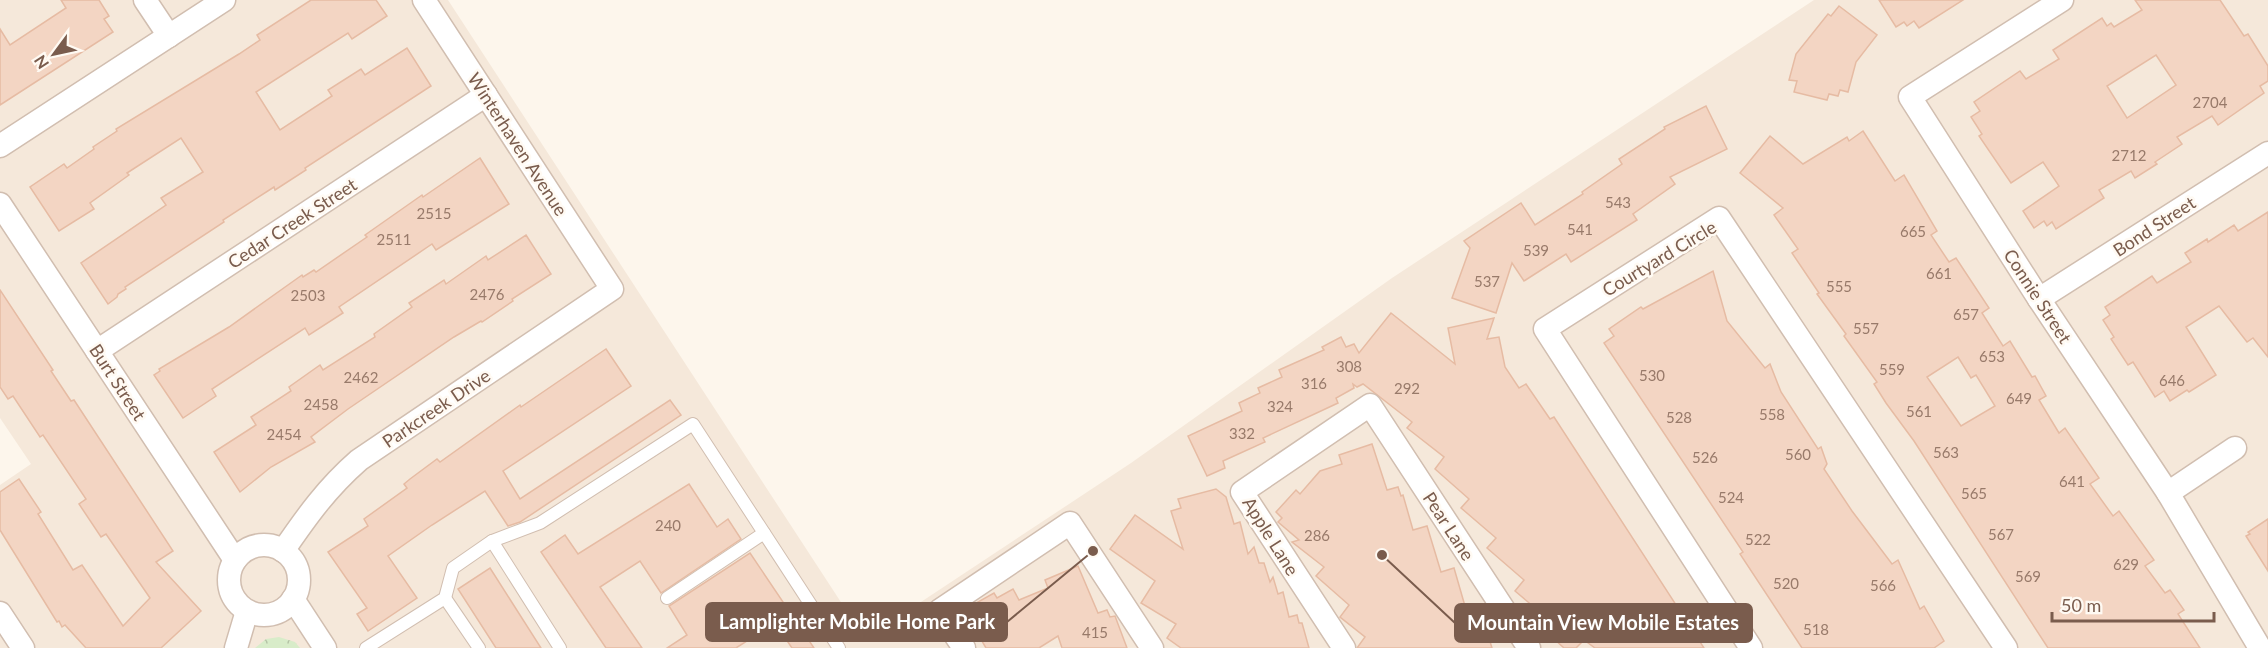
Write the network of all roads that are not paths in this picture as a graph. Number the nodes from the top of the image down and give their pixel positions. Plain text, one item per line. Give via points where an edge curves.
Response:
1 (146, 0) edge
2 (224, 0) edge
3 (424, 0) edge
4 (2062, 0) edge
5 (169, 36) junction
6 (486, 95) junction
7 (0, 146) edge
8 (2268, 153) edge
9 (0, 204) edge
10 (612, 289) joint
11 (2039, 299) junction
12 (97, 351) junction
13 (1370, 405) joint
14 (2235, 448) dead end
15 (2168, 493) junction
16 (764, 533) junction
17 (492, 541) junction
18 (284, 551) junction
19 (235, 560) junction
20 (445, 598) junction
21 (667, 598) dead end
22 (293, 599) junction
23 (247, 611) junction
24 (1, 617) edge
25 (23, 648) edge
26 (236, 648) edge
27 (326, 648) edge
28 (366, 648) edge
29 (479, 648) edge
30 (560, 648) edge
31 (839, 648) edge
32 (964, 648) edge
33 (1152, 648) edge
34 (1344, 648) edge
35 (1530, 648) edge
36 (1751, 648) edge
37 (2006, 648) edge
38 (2260, 648) edge

1 - 5 street
2 - 5 street
3 - 6 street, Winterhaven Avenue
4 - 11 street, Connie Street via 1910,97
5 - 7 street
6 - 10 street, Winterhaven Avenue
6 - 12 street, Cedar Creek Street
8 - 11 street, Bond Street
9 - 12 street, Burt Street
10 - 18 street, Parkcreek Drive via 359,460 334,482
11 - 15 street, Connie Street
12 - 19 street, Burt Street
13 - 34 street, Apple Lane via 1242,492
13 - 35 street, Pear Lane
14 - 15 street
15 - 38 street, Connie Street
16 - 17 lane via 693,424 540,523
16 - 21 lane
16 - 31 lane
17 - 20 lane via 453,568
17 - 30 lane
18 - 19 street via 256,546
18 - 22 street via 298,574
19 - 23 street via 229,576 230,589
20 - 28 lane
20 - 29 lane
22 - 23 street via 275,614
22 - 27 street
23 - 26 street
24 - 25 street
32 - 33 street via 939,611 1070,523
36 - 37 street, Courtyard Circle via 1545,329 1719,218

